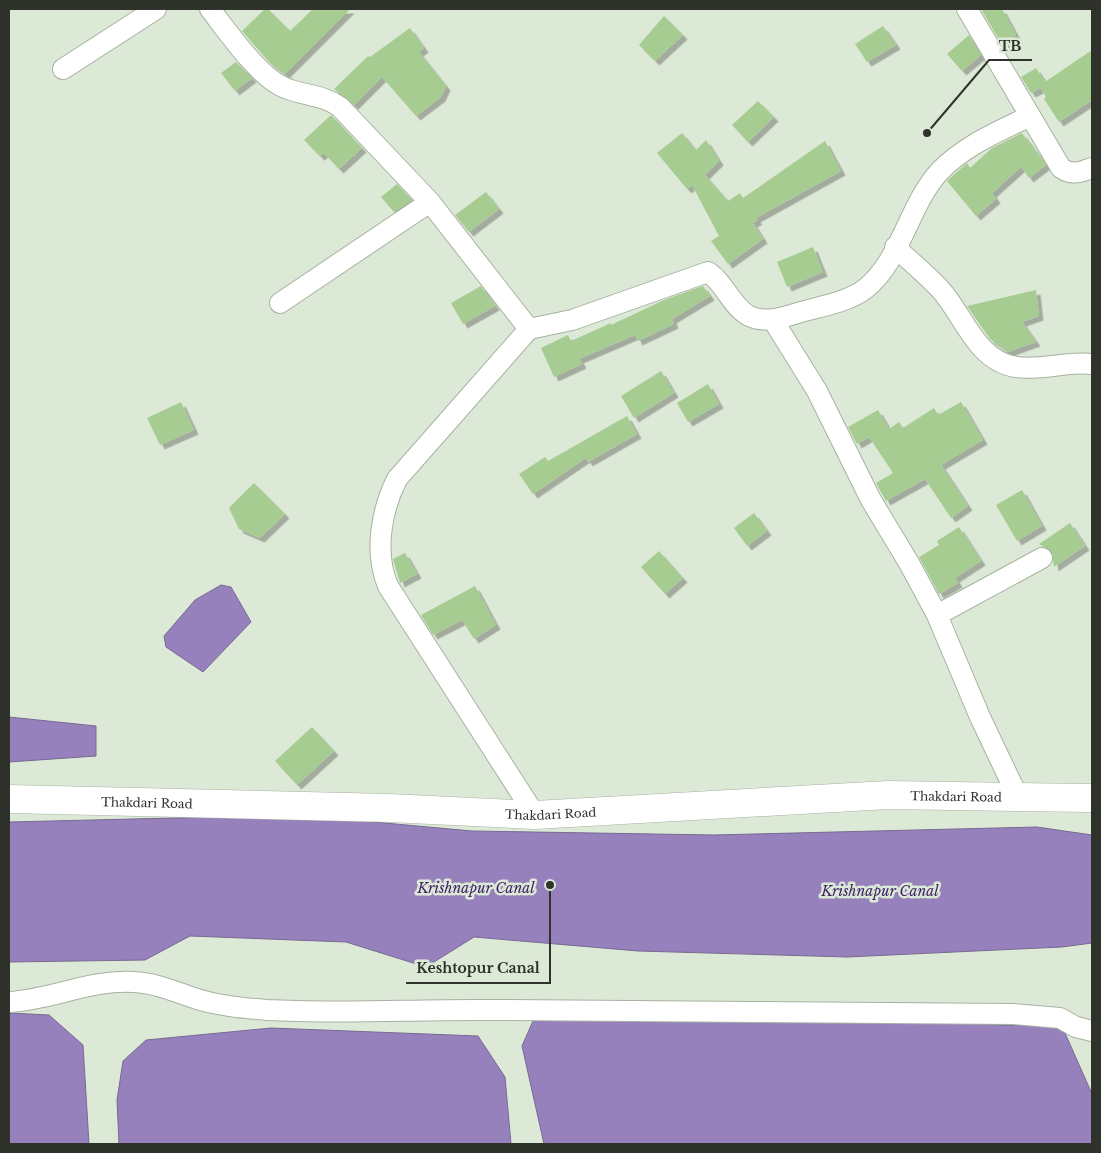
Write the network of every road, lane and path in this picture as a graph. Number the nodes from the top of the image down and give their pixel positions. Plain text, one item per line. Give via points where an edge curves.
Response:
1 (156, 9) edge
2 (210, 9) edge
3 (967, 9) edge
4 (63, 69) dead end
5 (1030, 116) junction
6 (1092, 168) edge
7 (430, 202) junction
8 (895, 247) junction
9 (280, 303) dead end
10 (773, 320) junction
11 (529, 329) junction
12 (1092, 364) edge
13 (1042, 558) dead end
14 (937, 615) junction
15 (1018, 797) junction
16 (1092, 798) edge
17 (9, 799) edge
18 (534, 814) junction
19 (9, 1002) edge
20 (1092, 1031) edge

1 - 4 street
2 - 7 street via 250,59 273,81 340,107
3 - 5 street
5 - 6 street via 1062,168 1068,173
5 - 8 street via 963,150 942,170 927,185
7 - 9 street
7 - 11 street
8 - 10 street via 883,270 865,289 838,302
8 - 12 street via 941,291 992,358 1014,367
10 - 11 street via 750,316 708,272 572,320
10 - 14 street via 817,391 871,500
11 - 18 street via 397,480 387,499 379,554 388,586
13 - 14 street
14 - 15 street
15 - 16 street, Thakdari Road
15 - 18 street, Thakdari Road via 888,795
17 - 18 street, Thakdari Road
19 - 20 street via 108,983 133,982 169,988 228,1006 266,1010 1013,1014 1060,1018

